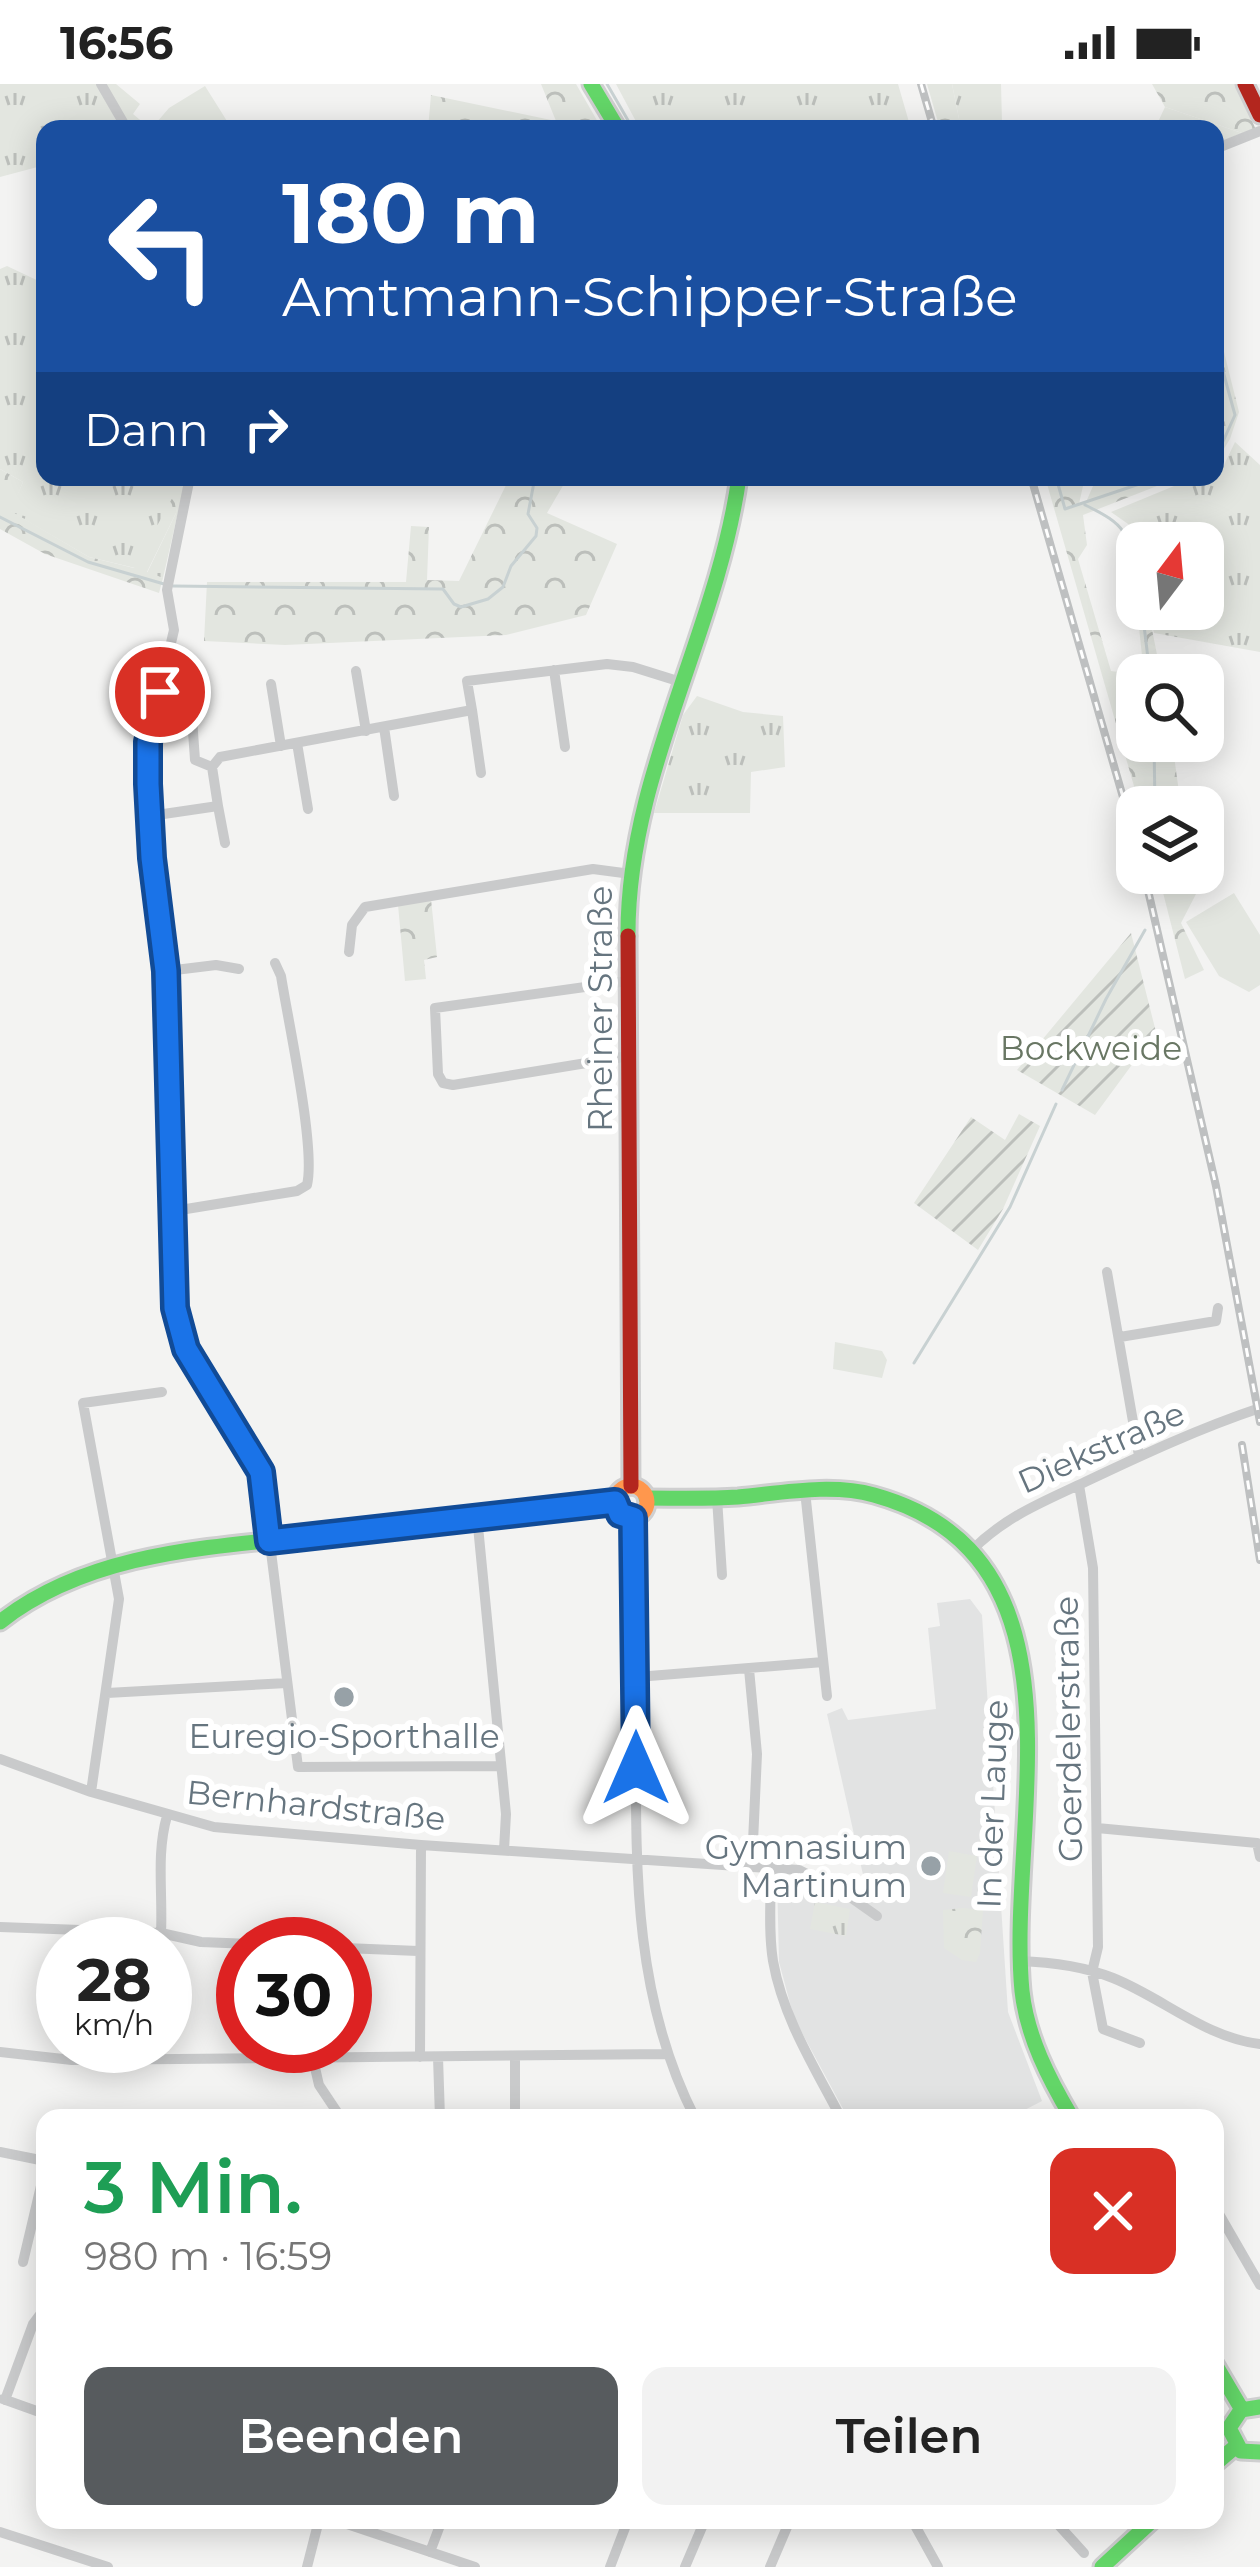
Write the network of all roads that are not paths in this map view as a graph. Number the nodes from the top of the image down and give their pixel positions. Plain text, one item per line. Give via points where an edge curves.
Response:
1 (101, 84) edge
2 (590, 84) edge
3 (1245, 84) edge
4 (1258, 110) edge
5 (122, 120) edge
6 (612, 120) edge
7 (1260, 131) edge
8 (1224, 145) edge
9 (188, 486) edge
10 (737, 486) edge
11 (554, 670) junction
12 (356, 671) dead end
13 (681, 682) junction
14 (271, 684) dead end
15 (472, 710) junction
16 (192, 718) dead end
17 (383, 727) junction
18 (366, 730) junction
19 (297, 743) junction
20 (280, 746) junction
21 (565, 747) dead end
22 (212, 767) junction
23 (481, 773) dead end
24 (394, 796) dead end
25 (218, 806) junction
26 (308, 809) dead end
27 (150, 816) junction
28 (225, 843) dead end
29 (631, 874) junction
30 (349, 952) dead end
31 (274, 963) dead end
32 (239, 969) dead end
33 (166, 971) junction
34 (628, 981) junction
35 (629, 1056) junction
36 (174, 1211) junction
37 (1107, 1272) dead end
38 (1218, 1308) dead end
39 (1120, 1337) junction
40 (162, 1392) dead end
41 (1260, 1408) edge
42 (1139, 1456) junction
43 (1079, 1485) junction
44 (631, 1486) junction
45 (805, 1491) junction
46 (646, 1498) junction
47 (717, 1498) junction
48 (615, 1502) junction
49 (477, 1516) junction
50 (633, 1518) junction
51 (269, 1541) junction
52 (972, 1550) junction
53 (115, 1568) junction
54 (722, 1575) dead end
55 (0, 1622) edge
56 (823, 1662) junction
57 (749, 1669) junction
58 (637, 1677) junction
59 (287, 1683) junction
60 (107, 1694) junction
61 (827, 1696) dead end
62 (0, 1759) edge
63 (501, 1766) junction
64 (91, 1792) junction
65 (167, 1816) junction
66 (1096, 1828) junction
67 (1257, 1843) edge
68 (421, 1845) junction
69 (504, 1850) junction
70 (1260, 1857) edge
71 (636, 1860) junction
72 (752, 1864) junction
73 (771, 1866) junction
74 (877, 1916) dead end
75 (162, 1917) edge
76 (0, 1927) edge
77 (36, 1928) edge
78 (372, 1949) edge
79 (418, 1951) junction
80 (1019, 1961) junction
81 (1092, 1972) junction
82 (1140, 2042) dead end
83 (1260, 2044) edge
84 (0, 2052) edge
85 (216, 2054) edge
86 (667, 2054) junction
87 (515, 2056) junction
88 (419, 2057) junction
89 (438, 2057) junction
90 (372, 2058) edge
91 (316, 2073) edge
92 (335, 2109) edge
93 (440, 2109) edge
94 (515, 2109) edge
95 (691, 2109) edge
96 (837, 2109) edge
97 (1067, 2109) edge
98 (0, 2152) edge
99 (36, 2162) edge
100 (36, 2205) edge
101 (1224, 2223) edge
102 (23, 2262) dead end
103 (1260, 2285) edge
104 (36, 2320) edge
105 (1224, 2379) edge
106 (3, 2399) edge
107 (1241, 2408) junction
108 (1260, 2408) edge
109 (36, 2411) edge
110 (1235, 2446) junction
111 (1260, 2452) edge
112 (1224, 2456) edge
113 (317, 2529) edge
114 (362, 2529) edge
115 (439, 2529) edge
116 (625, 2529) edge
117 (701, 2529) edge
118 (786, 2529) edge
119 (917, 2529) edge
120 (1062, 2529) edge
121 (1143, 2529) edge
122 (0, 2532) edge
123 (430, 2552) junction
124 (1084, 2553) dead end
125 (108, 2567) edge
126 (307, 2567) edge
127 (475, 2567) edge
128 (610, 2567) edge
129 (685, 2567) edge
130 (770, 2567) edge
131 (938, 2567) edge
132 (1102, 2567) edge

1 - 5 street
2 - 6 street
3 - 4 street
7 - 8 street
9 - 27 street via 168,584 175,621 148,742
10 - 13 street, Rheiner Straße via 717,587
11 - 13 street via 607,664
11 - 15 street via 467,681
11 - 21 street
12 - 18 street
13 - 29 street, Rheiner Straße
14 - 20 street
15 - 17 street
15 - 23 street
16 - 22 street via 195,760
17 - 18 street
17 - 24 street
18 - 19 street
19 - 20 street
19 - 26 street
20 - 22 street via 220,757
22 - 25 street
25 - 27 street
25 - 28 street
27 - 33 street
29 - 30 street via 593,869 365,907 352,925
29 - 34 street, Rheiner Straße
31 - 36 street via 307,1144 307,1185
32 - 33 street
33 - 36 street
34 - 35 street, Rheiner Straße
34 - 35 street via 435,1008 442,1083
35 - 44 street, Rheiner Straße
36 - 51 street via 173,1285 186,1349 261,1472
37 - 39 street
38 - 39 street via 1216,1321
39 - 42 street
40 - 53 street via 83,1403
41 - 42 street, Diekstraße
42 - 43 street, Diekstraße
43 - 52 street, Diekstraße via 1012,1516
43 - 66 street, Goerdelerstraße via 1093,1568
44 - 46 street
44 - 48 street
45 - 47 street, In der Lauge
45 - 52 street, In der Lauge via 893,1500
45 - 56 street
46 - 47 street, In der Lauge
46 - 50 street
47 - 54 street
48 - 49 street
48 - 50 street
49 - 51 street
49 - 63 street
50 - 58 street
51 - 53 street
51 - 59 street
52 - 80 street, In der Lauge via 1013,1622 1027,1694
53 - 55 street via 31,1596
53 - 60 street
56 - 57 street
56 - 61 street
57 - 58 street
57 - 72 street via 758,1754
58 - 71 street
59 - 60 street
59 - 63 street via 298,1767
60 - 64 street
62 - 64 street, Bernhardstraße
63 - 69 street
64 - 65 street, Bernhardstraße
65 - 68 street, Bernhardstraße
65 - 75 street via 159,1845
66 - 67 street
66 - 81 street, Goerdelerstraße
67 - 70 street
68 - 69 street, Bernhardstraße
68 - 79 street
69 - 71 street, Bernhardstraße
71 - 72 street, Bernhardstraße
71 - 86 street via 644,1963
72 - 73 street, Bernhardstraße
73 - 74 street, Bernhardstraße via 817,1877
73 - 96 street via 779,1987
76 - 77 street
78 - 79 street
79 - 88 street
80 - 81 street
80 - 97 street, In der Lauge via 1034,2044
81 - 82 street, Goerdelerstraße via 1103,2030
81 - 83 street via 1231,2041
84 - 85 street via 72,2060
86 - 87 street
86 - 95 street
87 - 89 street
87 - 94 street
88 - 89 street
88 - 90 street
89 - 93 street
91 - 92 street
98 - 99 street
100 - 102 street
101 - 103 street
104 - 106 street
105 - 107 street
106 - 109 street
107 - 108 street
107 - 110 street via 1227,2429
110 - 111 street
110 - 112 street
113 - 126 street
114 - 123 street
115 - 123 street
116 - 128 street
117 - 129 street
118 - 130 street
119 - 131 street
120 - 124 street
121 - 132 street
122 - 125 street
123 - 127 street

